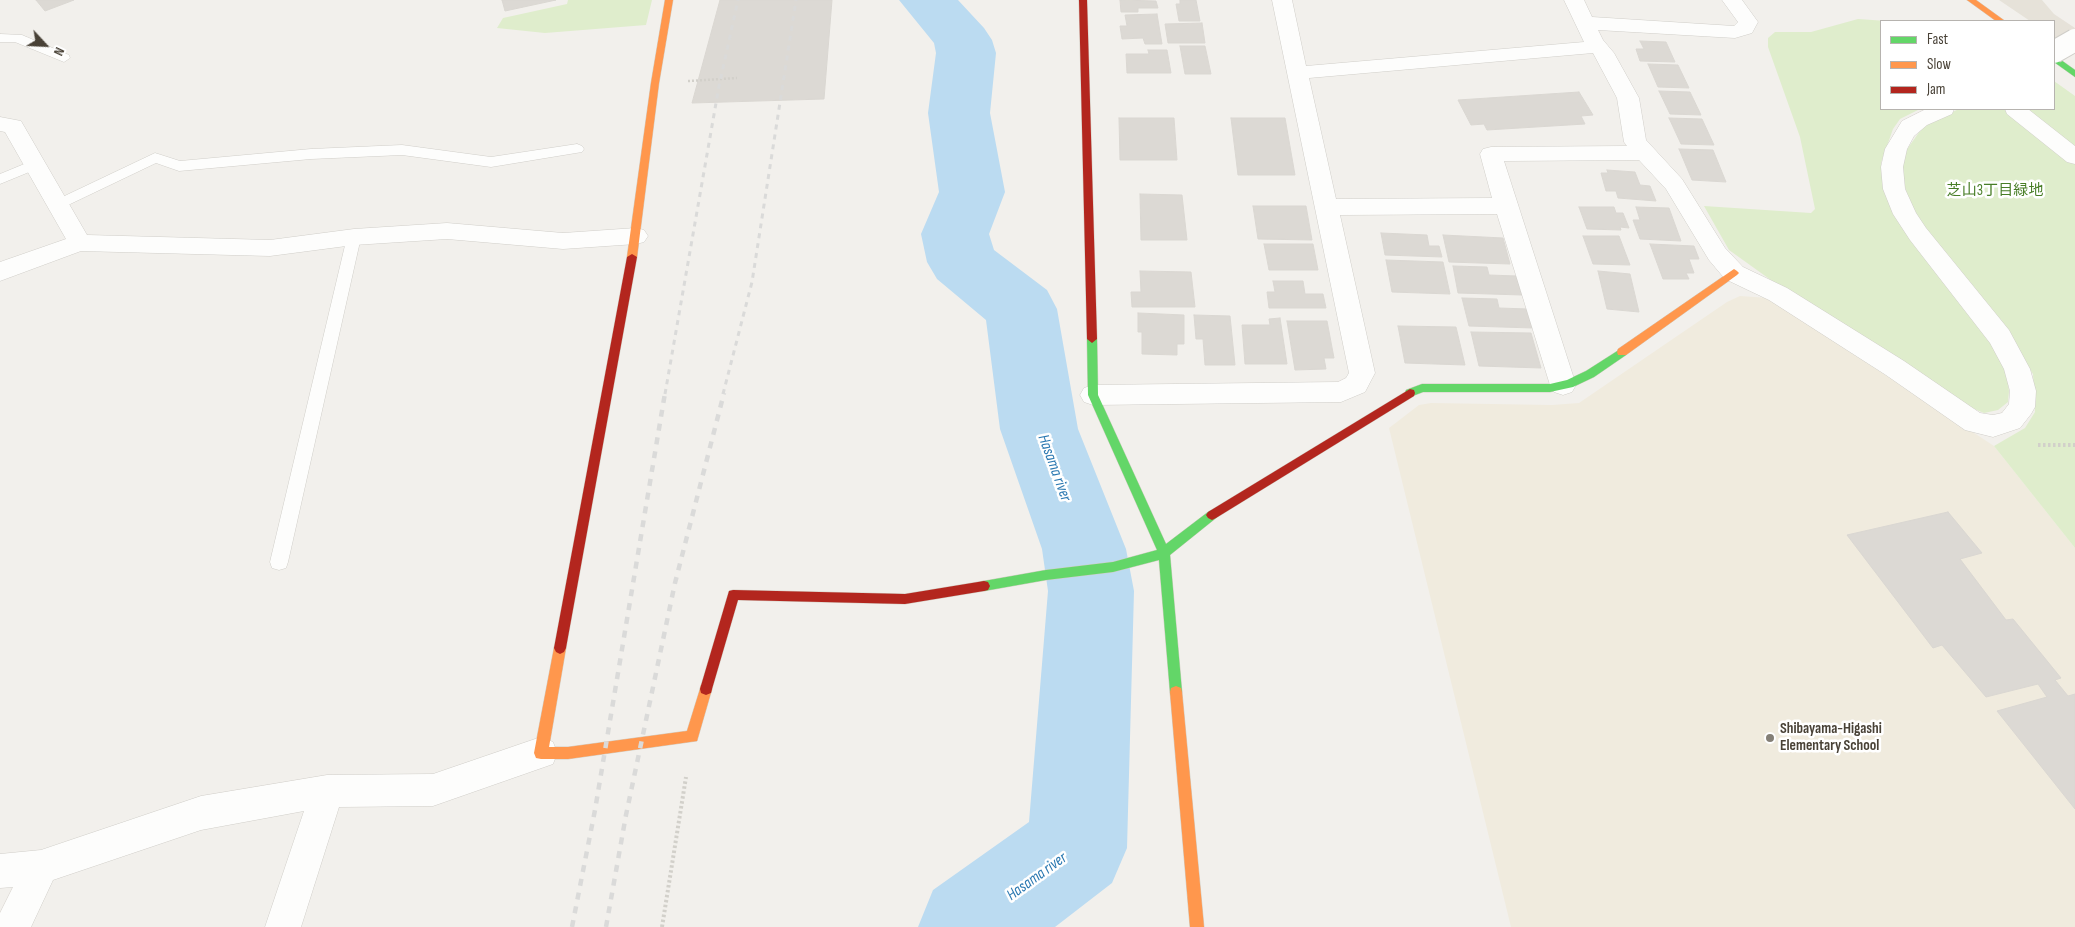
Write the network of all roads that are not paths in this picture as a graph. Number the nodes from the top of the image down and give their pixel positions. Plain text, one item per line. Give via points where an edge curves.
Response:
1 (669, 0) edge
2 (1082, 0) edge
3 (1282, 0) edge
4 (1574, 0) edge
5 (1732, 0) edge
6 (1971, 0) edge
7 (2000, 20) edge
8 (1585, 23) junction
9 (0, 38) edge
10 (2075, 40) edge
11 (1598, 47) junction
12 (2055, 51) edge
13 (64, 58) dead end
14 (2055, 59) edge
15 (1298, 73) junction
16 (2075, 74) edge
17 (1942, 110) edge
18 (2016, 110) edge
19 (0, 124) edge
20 (577, 149) dead end
21 (1646, 153) junction
22 (2075, 158) edge
23 (34, 165) junction
24 (0, 178) edge
25 (59, 204) junction
26 (1327, 206) junction
27 (1506, 206) junction
28 (636, 236) junction
29 (354, 237) junction
30 (80, 244) junction
31 (0, 272) edge
32 (1734, 273) junction
33 (1563, 385) junction
34 (1093, 395) junction
35 (1164, 553) junction
36 (279, 562) dead end
37 (541, 753) junction
38 (327, 791) junction
39 (41, 867) junction
40 (0, 871) edge
41 (12, 927) edge
42 (283, 927) edge
43 (1197, 927) edge

1 - 28 street
2 - 34 street
3 - 15 street
4 - 8 street
5 - 8 street via 1748,22 1745,29 1735,32
6 - 7 street
8 - 11 street
9 - 13 lane via 17,38
10 - 12 street, bridge
11 - 15 street
11 - 21 street via 1628,98 1635,142
14 - 16 street
15 - 26 street
17 - 32 street via 1919,120 1904,134 1892,167 1894,189 1918,234 2000,337 2017,369 2024,391 2022,407 2011,421 1993,426 1974,423 1895,368 1778,294
18 - 22 street
19 - 23 street via 13,126
20 - 25 lane via 491,162 402,150 311,154 179,166 155,158
21 - 27 street via 1491,154
21 - 32 street via 1674,184 1717,254
23 - 24 lane
23 - 25 street
25 - 30 street
26 - 27 street
26 - 34 street via 1362,373 1356,384 1341,392
27 - 33 street
28 - 29 street via 563,241 447,231
28 - 37 street
29 - 30 street via 270,248
29 - 36 lane
30 - 31 street
32 - 33 street via 1590,374
33 - 35 street via 1550,388 1422,388 1407,394 1202,521
34 - 35 street
35 - 37 street via 1113,567 905,599 733,595 692,737 568,753
35 - 43 street
37 - 38 street via 433,790
38 - 39 street via 202,814
38 - 42 street
39 - 40 street
39 - 41 street

